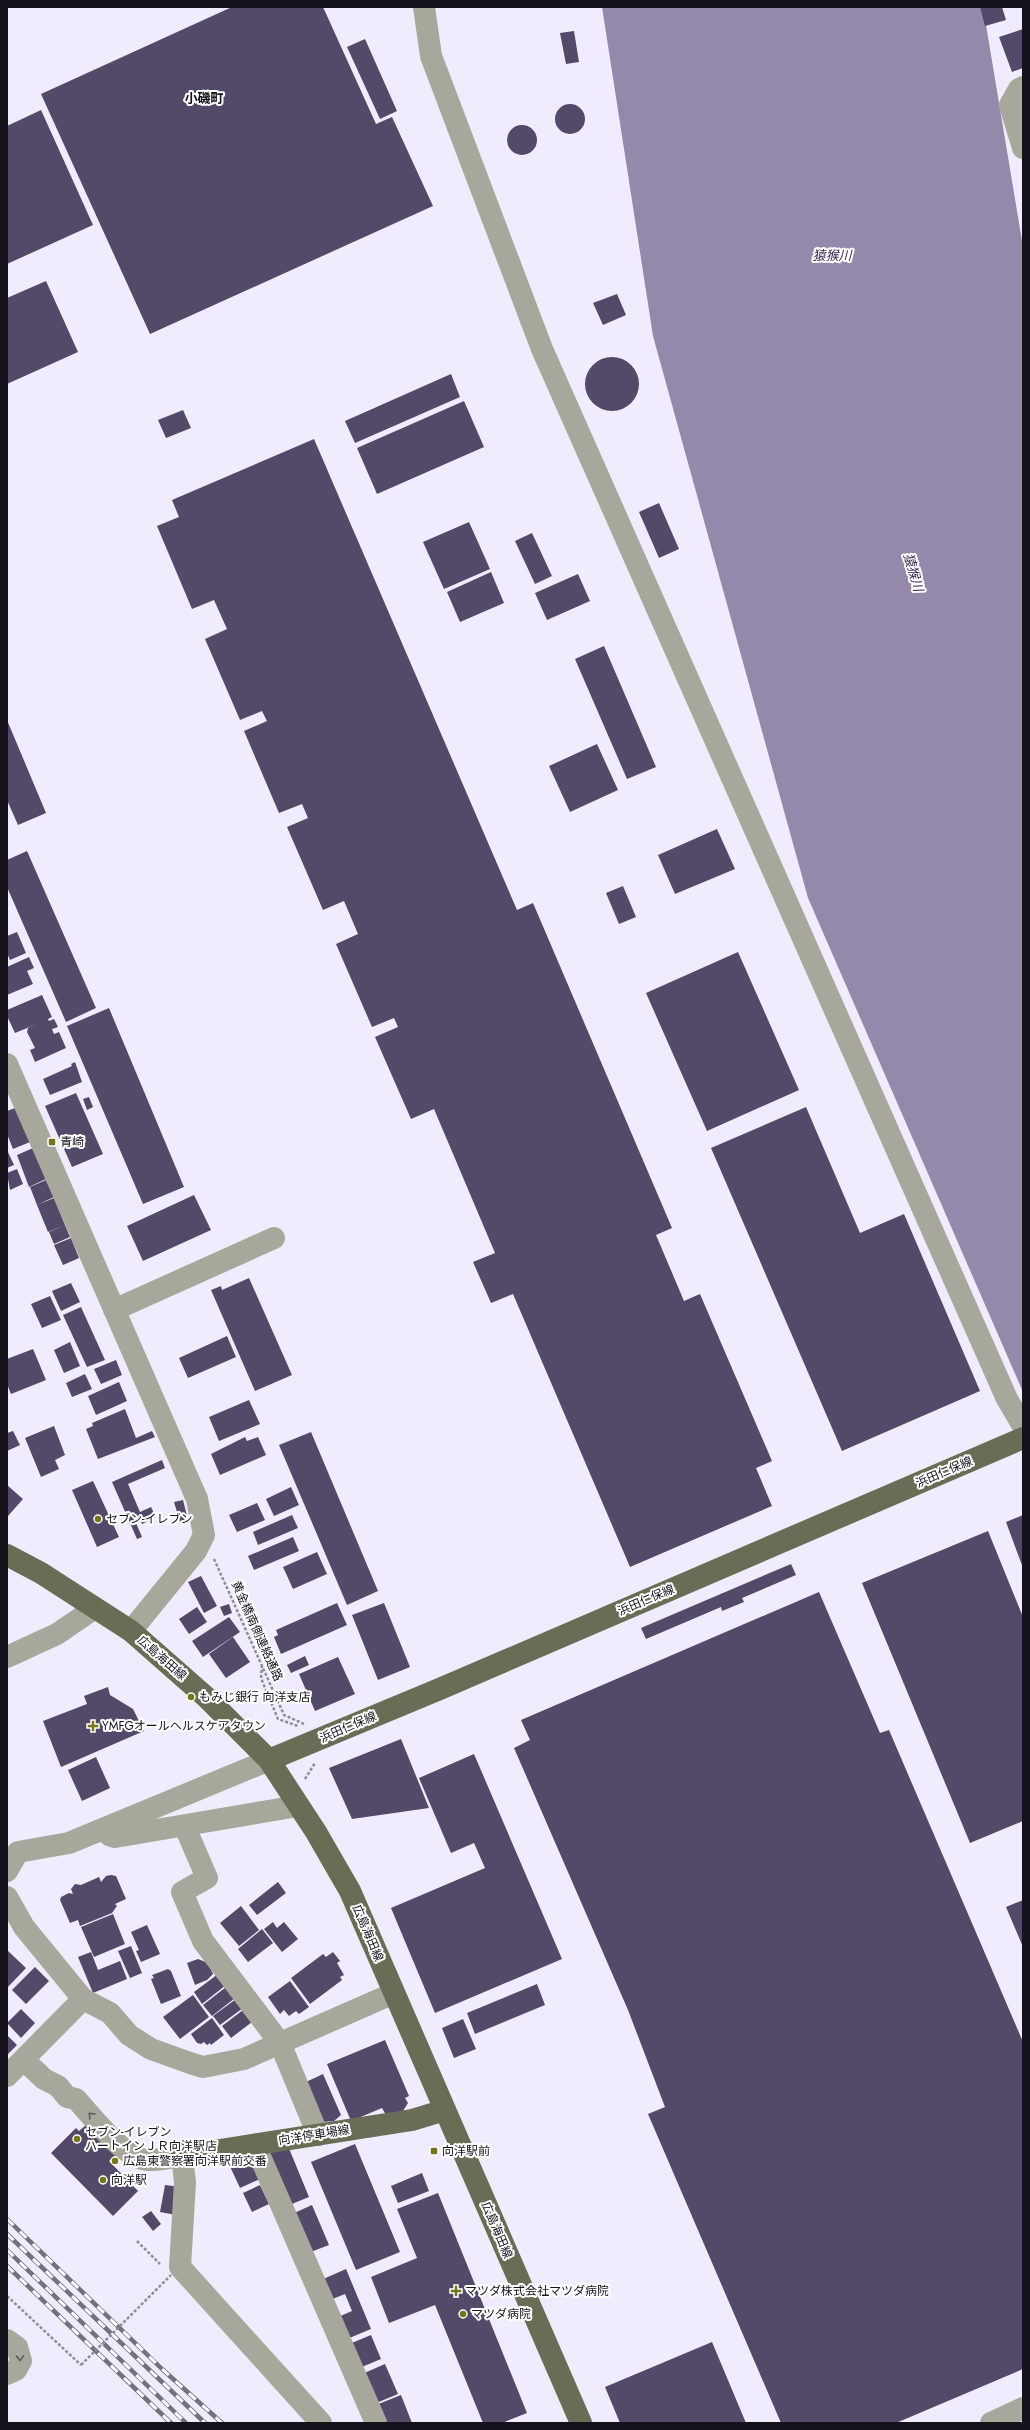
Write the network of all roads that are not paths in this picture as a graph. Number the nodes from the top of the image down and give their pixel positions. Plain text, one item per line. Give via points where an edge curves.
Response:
1 (424, 7) edge
2 (1023, 87) edge
3 (1023, 148) edge
4 (7, 1064) edge
5 (274, 1238) dead end
6 (114, 1310) junction
7 (1023, 1426) edge
8 (1023, 1438) edge
9 (7, 1555) edge
10 (95, 1608) junction
11 (131, 1631) junction
12 (7, 1657) edge
13 (269, 1760) junction
14 (298, 1806) junction
15 (185, 1827) junction
16 (105, 1829) junction
17 (7, 1871) edge
18 (7, 1897) edge
19 (394, 1993) junction
20 (83, 1999) junction
21 (280, 2043) junction
22 (24, 2060) junction
23 (7, 2076) edge
24 (445, 2110) junction
25 (318, 2135) junction
26 (255, 2145) junction
27 (182, 2156) junction
28 (7, 2340) edge
29 (7, 2374) edge
30 (1023, 2408) edge
31 (320, 2423) edge
32 (376, 2423) edge
33 (581, 2423) edge
34 (991, 2423) edge

1 - 7 street via 431,56 542,349 1007,1399
2 - 3 street via 1010,105
4 - 6 street
5 - 6 street
6 - 11 street via 197,1499 204,1535 196,1551
8 - 13 main road, 浜田仁保線
9 - 10 main road, 広島海田線 via 41,1573
10 - 11 main road, 広島海田線
10 - 12 street via 57,1634
11 - 13 main road, 広島海田線 via 206,1697
13 - 14 main road, 広島海田線
13 - 16 street
14 - 15 street
14 - 19 main road, 広島海田線 via 350,1891
15 - 16 street via 116,1837 109,1835
15 - 21 street via 206,1878 182,1892 203,1941
16 - 17 street via 69,1843 18,1852
18 - 20 street via 24,1927
19 - 21 street
19 - 24 main road, 広島海田線
20 - 21 street via 110,2013 129,2035 151,2049 204,2067 244,2059
20 - 22 street
21 - 25 street
22 - 23 street
27 -> 22 street via 148,2160 124,2150 76,2100 67,2098 58,2086 44,2079
24 - 25 main road, 向洋停車場線 via 412,2120
24 - 33 main road, 広島海田線
25 - 26 main road, 向洋停車場線
26 - 27 main road, 向洋停車場線
26 - 32 street
27 - 31 street via 185,2182 180,2267
28 -> 29 street via 17,2347 21,2361 16,2370
30 - 34 street

